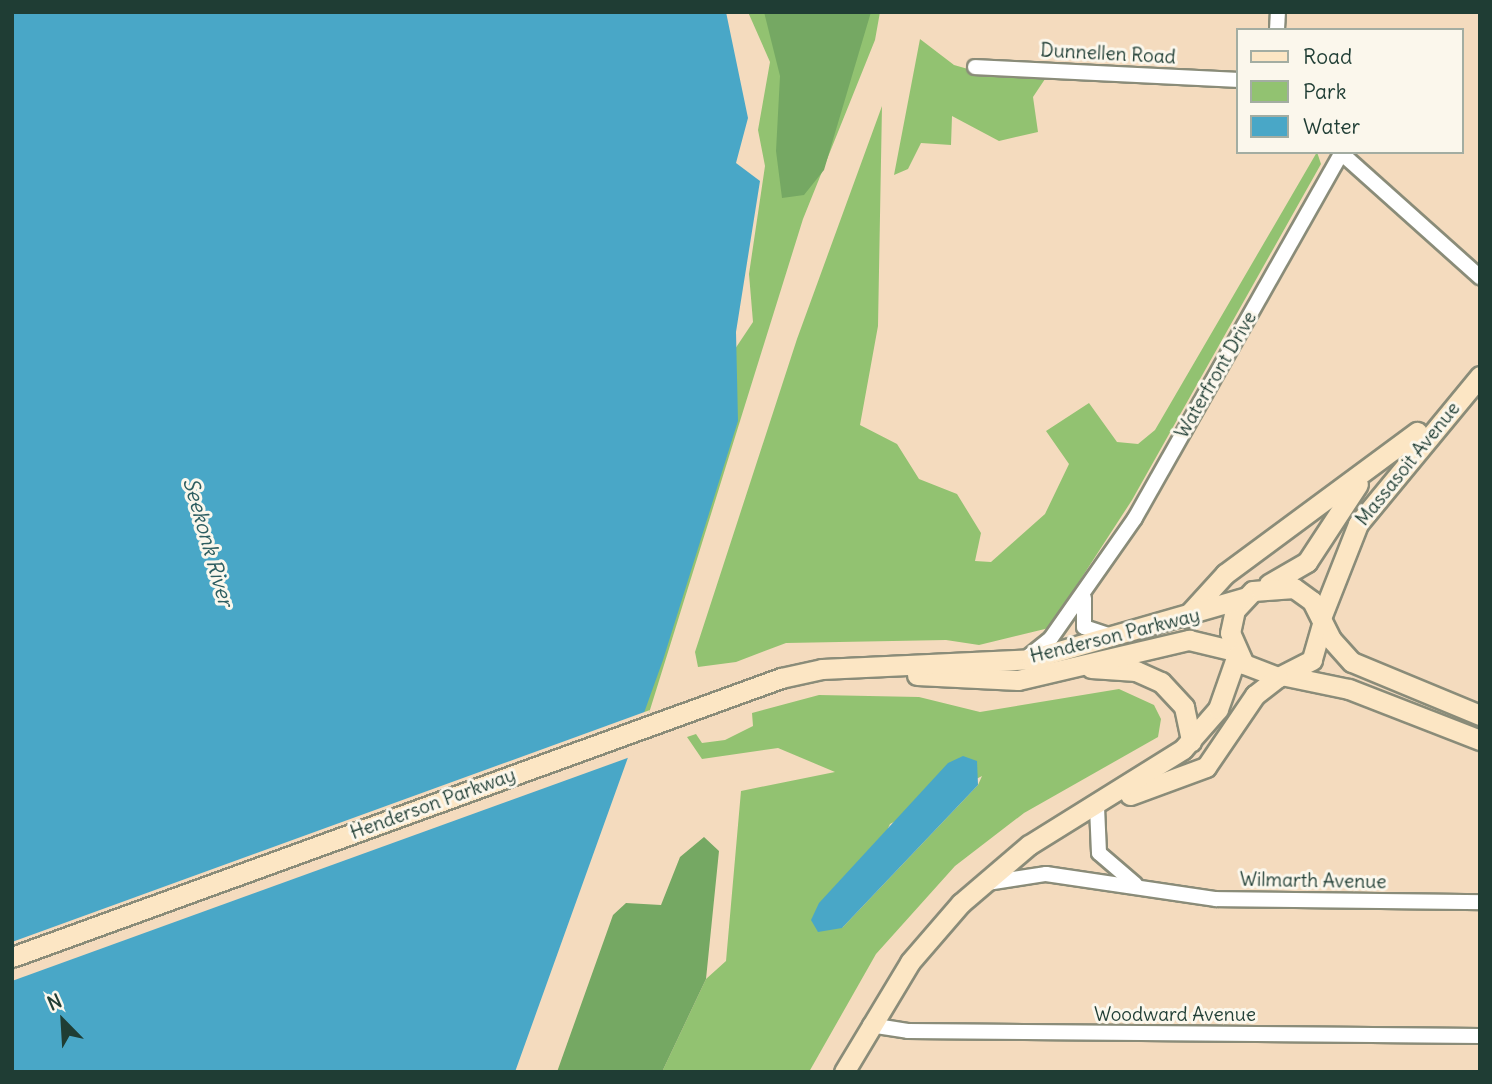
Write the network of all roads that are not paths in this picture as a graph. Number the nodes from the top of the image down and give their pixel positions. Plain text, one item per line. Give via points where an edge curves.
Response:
1 (975, 67) dead end
2 (1236, 80) edge
3 (1340, 154) edge
4 (1342, 154) edge
5 (1480, 277) edge
6 (1474, 383) edge
7 (1417, 432) junction
8 (1264, 586) junction
9 (1085, 593) junction
10 (1244, 598) junction
11 (1184, 620) junction
12 (1321, 621) junction
13 (1114, 634) junction
14 (1236, 653) junction
15 (1022, 660) junction
16 (857, 667) junction
17 (1069, 670) junction
18 (1282, 676) junction
19 (1480, 715) edge
20 (1480, 740) edge
21 (1191, 741) junction
22 (1097, 807) junction
23 (979, 886) junction
24 (1146, 889) junction
25 (1480, 902) edge
26 (12, 957) edge
27 (870, 1025) junction
28 (1480, 1036) edge
29 (844, 1072) edge

1 - 2 street, Dunnellen Road
3 - 9 street, Waterfront Drive via 1141,507
4 - 5 street
6 - 7 main road, Massasoit Avenue
6 - 12 main road, Massasoit Avenue via 1358,524
7 - 8 main road, Massasoit Avenue via 1353,490 1307,562
7 - 11 main road via 1225,574
8 - 10 main road, Henderson Parkway
8 - 12 main road via 1301,592
9 - 13 street via 1084,627
9 - 15 street, Waterfront Drive via 1051,638
10 - 11 main road, Henderson Parkway
10 - 14 main road, Henderson Parkway via 1231,625
11 - 13 main road, Henderson Parkway
12 - 18 main road via 1312,660
12 - 19 main road via 1352,662
13 - 15 main road, Henderson Parkway
14 - 17 main road, Henderson Parkway via 1188,640
14 - 18 main road, Henderson Parkway via 1256,672
14 - 21 main road via 1218,709
15 - 16 main road, Henderson Parkway
16 - 17 main road, Henderson Parkway via 992,682
16 - 26 main road, Henderson Parkway via 798,673
17 - 21 main road via 1125,669 1161,682 1184,707
18 - 20 main road, Henderson Parkway via 1349,689
18 - 22 main road via 1255,695 1206,767
21 - 22 main road
22 - 23 main road via 1041,837
22 - 24 street, Wilmarth Avenue via 1099,853
23 - 24 street, Wilmarth Avenue via 1046,874
23 - 27 main road via 910,962
24 - 25 street, Wilmarth Avenue via 1216,899
27 - 28 street, Woodward Avenue via 908,1031
27 - 29 main road

